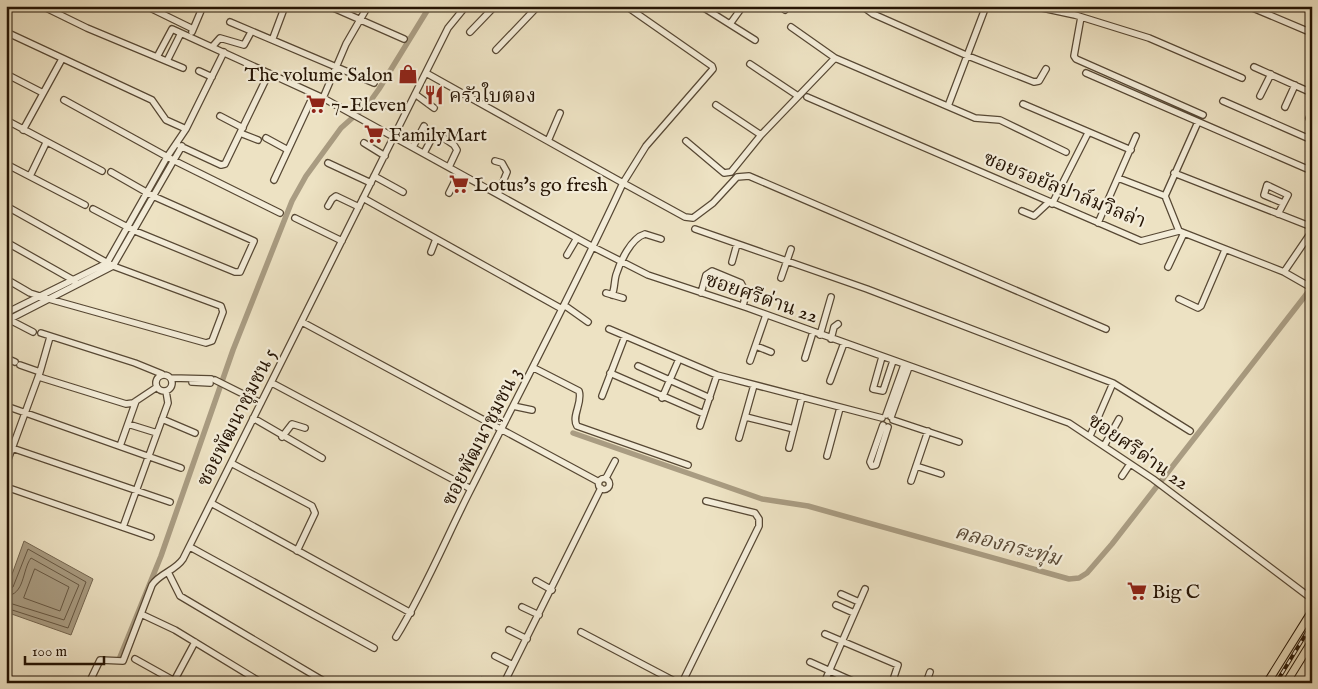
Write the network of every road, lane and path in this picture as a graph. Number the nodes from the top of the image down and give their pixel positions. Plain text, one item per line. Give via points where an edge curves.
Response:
1 (42, 6) edge
2 (146, 6) edge
3 (203, 6) edge
4 (285, 6) edge
5 (329, 6) edge
6 (368, 6) edge
7 (466, 6) edge
8 (495, 6) edge
9 (538, 6) edge
10 (626, 6) edge
11 (702, 6) edge
12 (743, 6) edge
13 (862, 6) edge
14 (986, 6) edge
15 (1033, 6) edge
16 (1248, 6) edge
17 (1081, 17) junction
18 (360, 19) junction
19 (230, 22) dead end
20 (730, 24) junction
21 (790, 27) dead end
22 (194, 29) junction
23 (6, 32) edge
24 (470, 32) dead end
25 (1311, 32) edge
26 (180, 33) junction
27 (250, 34) dead end
28 (190, 37) junction
29 (273, 38) junction
30 (404, 40) dead end
31 (755, 40) dead end
32 (212, 47) junction
33 (496, 50) dead end
34 (224, 52) junction
35 (968, 56) junction
36 (157, 57) junction
37 (835, 58) junction
38 (62, 59) junction
39 (167, 61) junction
40 (750, 64) dead end
41 (337, 66) junction
42 (1254, 67) dead end
43 (183, 68) dead end
44 (1046, 69) dead end
45 (199, 71) dead end
46 (269, 73) junction
47 (426, 73) junction
48 (1086, 73) dead end
49 (6, 74) edge
50 (1270, 74) junction
51 (212, 77) junction
52 (1242, 78) dead end
53 (374, 83) dead end
54 (1295, 86) junction
55 (43, 93) junction
56 (1312, 93) edge
57 (314, 94) junction
58 (415, 94) junction
59 (798, 96) junction
60 (1260, 96) dead end
61 (807, 97) dead end
62 (323, 98) junction
63 (64, 100) dead end
64 (1223, 100) dead end
65 (1023, 104) dead end
66 (716, 105) dead end
67 (948, 106) junction
68 (1285, 107) dead end
69 (434, 108) dead end
70 (560, 112) dead end
71 (1312, 112) edge
72 (1204, 115) dead end
73 (220, 116) dead end
74 (1309, 118) dead end
75 (6, 120) edge
76 (1198, 122) junction
77 (424, 126) dead end
78 (186, 129) junction
79 (23, 130) junction
80 (241, 131) junction
81 (1088, 133) junction
82 (762, 135) junction
83 (1136, 136) dead end
84 (395, 137) junction
85 (266, 138) dead end
86 (258, 140) dead end
87 (1312, 140) edge
88 (548, 141) junction
89 (686, 141) dead end
90 (46, 143) junction
91 (364, 143) dead end
92 (179, 145) junction
93 (413, 147) junction
94 (288, 150) junction
95 (1131, 150) junction
96 (1066, 152) dead end
97 (424, 153) junction
98 (385, 156) junction
99 (170, 158) junction
100 (495, 161) dead end
101 (328, 163) dead end
102 (6, 164) edge
103 (449, 167) junction
104 (1312, 171) edge
105 (102, 172) dead end
106 (111, 172) dead end
107 (459, 173) junction
108 (1174, 173) junction
109 (30, 176) junction
110 (374, 176) junction
111 (1118, 178) junction
112 (274, 180) dead end
113 (623, 183) junction
114 (371, 184) junction
115 (147, 192) junction
116 (403, 192) dead end
117 (449, 193) dead end
118 (498, 194) junction
119 (154, 196) junction
120 (1164, 196) junction
121 (363, 198) junction
122 (1282, 203) dead end
123 (1050, 204) junction
124 (84, 205) dead end
125 (6, 206) edge
126 (328, 206) dead end
127 (359, 207) junction
128 (93, 209) dead end
129 (1022, 211) dead end
130 (280, 213) dead end
131 (1278, 214) junction
132 (295, 218) dead end
133 (1098, 223) junction
134 (128, 228) junction
135 (695, 229) dead end
136 (1312, 229) edge
137 (135, 231) junction
138 (1182, 232) junction
139 (577, 238) junction
140 (436, 239) junction
141 (662, 239) dead end
142 (342, 241) junction
143 (6, 242) edge
144 (737, 244) junction
145 (593, 247) junction
146 (791, 249) dead end
147 (1225, 250) junction
148 (430, 252) dead end
149 (567, 255) dead end
150 (787, 261) junction
151 (622, 262) junction
152 (732, 262) dead end
153 (107, 263) junction
154 (113, 266) junction
155 (1168, 267) dead end
156 (1284, 272) junction
157 (781, 278) dead end
158 (6, 279) edge
159 (77, 282) junction
160 (1310, 287) edge
161 (701, 293) junction
162 (41, 296) junction
163 (831, 297) dead end
164 (623, 298) dead end
165 (48, 299) junction
166 (1179, 299) dead end
167 (743, 306) junction
168 (563, 307) junction
169 (6, 313) edge
170 (766, 315) junction
171 (7, 320) edge
172 (302, 322) junction
173 (588, 322) dead end
174 (838, 324) dead end
175 (609, 329) dead end
176 (1106, 329) dead end
177 (33, 332) dead end
178 (813, 332) junction
179 (41, 334) dead end
180 (820, 335) junction
181 (625, 336) junction
182 (50, 337) junction
183 (831, 339) junction
184 (844, 343) junction
185 (756, 346) junction
186 (771, 352) dead end
187 (882, 357) junction
188 (6, 358) edge
189 (805, 358) dead end
190 (679, 359) junction
191 (750, 361) dead end
192 (892, 361) junction
193 (638, 366) dead end
194 (907, 366) junction
195 (534, 368) junction
196 (610, 373) junction
197 (40, 374) junction
198 (162, 374) junction
199 (717, 375) junction
200 (172, 380) junction
201 (670, 380) junction
202 (830, 380) dead end
203 (272, 382) junction
204 (1113, 383) junction
205 (754, 385) junction
206 (157, 387) junction
207 (166, 391) junction
208 (602, 396) dead end
209 (662, 396) junction
210 (802, 397) junction
211 (710, 398) junction
212 (136, 401) junction
213 (260, 403) junction
214 (6, 406) edge
215 (514, 406) junction
216 (840, 408) junction
217 (532, 410) dead end
218 (26, 413) junction
219 (704, 414) junction
220 (746, 417) junction
221 (253, 418) junction
222 (162, 419) junction
223 (1119, 419) dead end
224 (887, 420) junction
225 (128, 424) junction
226 (700, 426) dead end
227 (305, 428) dead end
228 (794, 429) junction
229 (502, 430) junction
230 (928, 431) junction
231 (1190, 431) dead end
232 (157, 433) junction
233 (195, 433) dead end
234 (1090, 436) junction
235 (282, 437) junction
236 (739, 438) dead end
237 (959, 442) dead end
238 (120, 446) junction
239 (1104, 446) junction
240 (9, 447) edge
241 (789, 448) dead end
242 (150, 456) junction
243 (827, 456) dead end
244 (322, 458) dead end
245 (615, 462) dead end
246 (231, 463) junction
247 (1130, 464) junction
248 (6, 465) edge
249 (688, 465) dead end
250 (916, 466) junction
251 (181, 468) dead end
252 (941, 474) dead end
253 (1122, 476) dead end
254 (606, 478) junction
255 (911, 481) dead end
256 (600, 485) junction
257 (6, 487) edge
258 (471, 490) junction
259 (137, 491) junction
260 (706, 501) dead end
261 (170, 502) dead end
262 (211, 503) junction
263 (123, 527) junction
264 (151, 537) dead end
265 (190, 547) junction
266 (297, 551) junction
267 (168, 572) junction
268 (536, 581) dead end
269 (865, 588) dead end
270 (552, 590) junction
271 (841, 594) dead end
272 (1312, 599) edge
273 (859, 602) junction
274 (836, 605) dead end
275 (522, 607) dead end
276 (1312, 611) edge
277 (411, 613) junction
278 (141, 614) junction
279 (854, 614) junction
280 (539, 615) junction
281 (509, 630) dead end
282 (581, 632) dead end
283 (825, 634) dead end
284 (396, 637) dead end
285 (527, 639) junction
286 (842, 641) junction
287 (1312, 641) edge
288 (194, 642) junction
289 (374, 648) dead end
290 (495, 656) dead end
291 (135, 659) dead end
292 (810, 662) dead end
293 (513, 665) junction
294 (830, 671) junction
295 (930, 672) dead end
296 (176, 682) edge
297 (89, 683) edge
298 (262, 683) edge
299 (327, 683) edge
300 (504, 683) edge
301 (680, 683) edge
302 (824, 683) edge
303 (857, 683) edge
304 (892, 683) edge
305 (926, 683) edge
306 (1268, 683) edge
307 (1286, 683) edge

1 - 36 street
2 - 22 street
3 - 22 street
4 - 29 street
5 - 18 street
6 - 18 street
7 - 47 street, ซอยพัฒนาชุมชน 5 via 448,28
8 - 24 street
9 - 33 street
10 - 113 street, ซอยพัฒนาชุมชน 3 via 713,69 646,146
11 - 20 street
12 - 20 street
13 - 35 street via 873,14
14 - 35 street
15 - 17 street
16 - 25 street
17 - 52 street via 1149,38
17 - 72 street via 1076,59
18 - 30 street
18 - 41 street
19 - 29 street
20 - 31 street
21 - 37 street
22 - 28 street
23 - 38 street
26 - 28 street, ซอยศรีด่าน 22
26 - 36 street via 171,29
26 - 39 street
27 - 32 street via 244,45 220,38
28 - 32 street, ซอยศรีด่าน 22
29 - 41 street
32 - 34 street, ซอยศรีด่าน 22
34 - 46 street, ซอยศรีด่าน 22
34 - 51 street
35 - 44 street via 1034,82 1040,82
35 - 67 street
36 - 39 street
37 - 59 street
37 - 67 street
38 - 55 street
38 - 78 street via 152,100 166,120
39 - 43 street
40 - 59 street
41 - 53 street
41 - 62 street
42 - 50 street
45 - 51 street
46 - 57 street, ซอยศรีด่าน 22
46 - 80 street
47 - 58 street, ซอยพัฒนาชุมชน 5
47 - 88 street
48 - 76 street
49 - 55 street
50 - 54 street
50 - 60 street
51 - 78 street
54 - 56 street
54 - 68 street
55 - 79 street
57 - 62 street, ซอยศรีด่าน 22
57 - 94 street
58 - 69 street
58 - 84 street, ซอยพัฒนาชุมชน 5
59 - 82 street
61 - 123 street, ซอยรอยัลปาล์มวิลล่า
62 - 84 street, ซอยศรีด่าน 22
63 - 99 street
64 - 87 street
65 - 81 street
66 - 82 street
67 - 96 street via 975,118 1000,120
70 - 88 street
71 - 74 street
73 - 80 street
75 - 79 street
76 - 104 street
76 - 108 street
77 - 93 street
78 - 92 street
79 - 90 street
80 - 86 street
80 - 92 street via 224,165
81 - 95 street
81 - 123 street
82 - 89 street via 728,173
83 - 95 street
84 - 93 street, ซอยศรีด่าน 22
84 - 98 street, ซอยพัฒนาชุมชน 5
85 - 94 street
88 - 113 street
90 - 105 street
90 - 109 street
91 - 98 street
92 - 99 street
93 - 97 street, ซอยศรีด่าน 22
94 - 112 street
95 - 111 street
97 - 103 street, ซอยศรีด่าน 22
97 - 103 street via 432,138 438,136 457,150
98 - 110 street, ซอยพัฒนาชุมชน 5
99 - 115 street
99 - 119 street
99 - 130 street
100 - 118 street via 502,163 508,172
101 - 114 street
102 - 109 street
103 - 107 street, ซอยศรีด่าน 22
106 - 115 street
107 - 117 street
107 - 118 street, ซอยศรีด่าน 22
108 - 120 street
108 - 131 street
109 - 124 street
110 - 114 street, ซอยพัฒนาชุมชน 5
110 - 116 street
111 - 120 street
111 - 133 street
113 - 145 street, ซอยพัฒนาชุมชน 3
113 - 176 street via 685,217 693,218 713,203 737,177 748,176
114 - 121 street, ซอยพัฒนาชุมชน 5
115 - 119 street
115 - 134 street
118 - 139 street, ซอยศรีด่าน 22
119 - 137 street
119 - 137 street via 254,242 240,272
120 - 138 street
121 - 127 street, ซอยพัฒนาชุมชน 5
121 - 140 street
122 - 131 street
123 - 129 street via 1034,216
123 - 133 street, ซอยรอยัลปาล์มวิลล่า
125 - 153 street
126 - 127 street via 336,196
127 - 142 street, ซอยพัฒนาชุมชน 5
128 - 134 street
131 - 136 street
132 - 142 street
133 - 138 street, ซอยรอยัลปาล์มวิลล่า via 1142,241
134 - 137 street
134 - 153 street
135 - 144 street
136 - 156 street
137 - 154 street
138 - 147 street
138 - 155 street
139 - 145 street, ซอยศรีด่าน 22
139 - 149 street
140 - 148 street
140 - 168 street
141 - 151 street via 645,234 639,236
142 - 172 street, ซอยพัฒนาชุมชน 5
143 - 159 street
144 - 150 street
144 - 152 street
145 - 151 street, ซอยศรีด่าน 22
145 - 168 street, ซอยพัฒนาชุมชน 3
146 - 150 street
147 - 156 street
147 - 166 street via 1201,306 1198,308
150 - 157 street
150 - 204 street
151 - 161 street, ซอยศรีด่าน 22 via 653,277
151 - 164 street via 616,286 609,294
153 - 154 street
153 - 159 street
154 - 159 street
154 - 165 street via 221,306 223,312 212,341 206,343
156 - 160 street
158 - 162 street
159 - 162 street
159 - 165 street
161 - 167 street, ซอยศรีด่าน 22
161 - 167 street via 706,275 712,271 741,283 746,293
162 - 165 street
162 - 169 street
163 - 180 street
165 - 171 street
167 - 170 street, ซอยศรีด่าน 22
168 - 173 street
168 - 195 street, ซอยพัฒนาชุมชน 3
170 - 178 street, ซอยศรีด่าน 22
170 - 185 street
171 - 177 street
172 - 203 street, ซอยพัฒนาชุมชน 5
172 - 229 street
174 - 183 street
175 - 181 street
178 - 180 street, ซอยศรีด่าน 22
178 - 189 street
179 - 182 street
180 - 183 street, ซอยศรีด่าน 22
181 - 190 street
181 - 196 street
182 - 197 street
182 - 198 street
183 - 184 street, ซอยศรีด่าน 22
184 - 187 street, ซอยศรีด่าน 22
184 - 202 street
185 - 186 street
185 - 191 street
187 - 192 street, ซอยศรีด่าน 22
187 - 192 street via 873,389 883,391
188 - 197 street
190 - 199 street
190 - 201 street
192 - 194 street, ซอยศรีด่าน 22
193 - 201 street
194 - 224 street
194 - 234 street, ซอยศรีด่าน 22 via 1069,422
195 - 215 street, ซอยพัฒนาชุมชน 3
195 - 249 street via 579,392 577,426
196 - 208 street
196 - 209 street
197 - 212 street via 126,404
197 - 218 street
198 - 200 street
198 - 206 street via 156,380
199 - 205 street
199 - 211 street
200 - 207 street via 172,386
200 - 213 street via 214,382
201 - 209 street
201 - 211 street
203 - 213 street, ซอยพัฒนาชุมชน 5
203 - 258 street
204 - 231 street
204 - 234 street
205 - 210 street
205 - 220 street
206 - 207 street
206 - 212 street
207 - 222 street via 168,403
209 - 219 street
210 - 216 street
210 - 228 street
211 - 219 street
212 - 225 street
213 - 221 street, ซอยพัฒนาชุมชน 5
214 - 218 street
215 - 217 street
215 - 229 street, ซอยพัฒนาชุมชน 3
216 - 224 street
216 - 243 street
218 - 238 street
218 - 240 street
219 - 226 street
220 - 228 street
220 - 236 street
221 - 235 street
221 - 246 street, ซอยพัฒนาชุมชน 5
222 - 232 street
222 - 233 street
223 - 239 street
224 - 224 street via 876,465 872,466 870,462
224 - 230 street
225 - 232 street
225 - 238 street
227 - 235 street via 292,424
228 - 241 street
229 - 256 street
229 - 258 street, ซอยพัฒนาชุมชน 3
230 - 237 street
230 - 250 street
232 - 242 street
234 - 239 street, ซอยศรีด่าน 22
235 - 244 street
238 - 242 street
239 - 247 street, ซอยศรีด่าน 22
240 - 248 street
240 - 259 street
242 - 251 street
242 - 259 street
245 - 254 street
246 - 262 street, ซอยพัฒนาชุมชน 5
246 - 266 street via 312,506 315,513
247 - 253 street
247 - 272 street, ซอยศรีด่าน 22
250 - 252 street
250 - 255 street
254 - 256 street via 602,478
254 - 256 street via 609,481 607,489
256 - 270 street
257 - 263 street
258 - 277 street, ซอยพัฒนาชุมชน 3
259 - 261 street
259 - 263 street
260 - 301 street via 755,513 759,526
262 - 265 street, ซอยพัฒนาชุมชน 5
262 - 266 street
263 - 264 street
265 - 267 street, ซอยพัฒนาชุมชน 5 via 178,566
265 - 289 street
266 - 277 street
267 - 278 street, ซอยพัฒนาชุมชน 5 via 152,585
267 - 299 street via 180,596
268 - 270 street
269 - 273 street
270 - 280 street
271 - 273 street
273 - 279 street
274 - 279 street
275 - 280 street
276 - 306 main road
277 - 284 street, ซอยพัฒนาชุมชน 3
278 - 288 street
278 - 297 street, ซอยพัฒนาชุมชน 5 via 123,662 100,660
279 - 286 street
280 - 285 street
281 - 285 street
282 - 301 street
283 - 286 street
285 - 293 street
286 - 294 street
286 - 304 street via 898,665
287 - 307 main road
288 - 296 street
288 - 298 street
290 - 293 street
291 - 296 street
292 - 294 street
293 - 300 street
294 - 302 street
294 - 303 street
295 - 305 street

